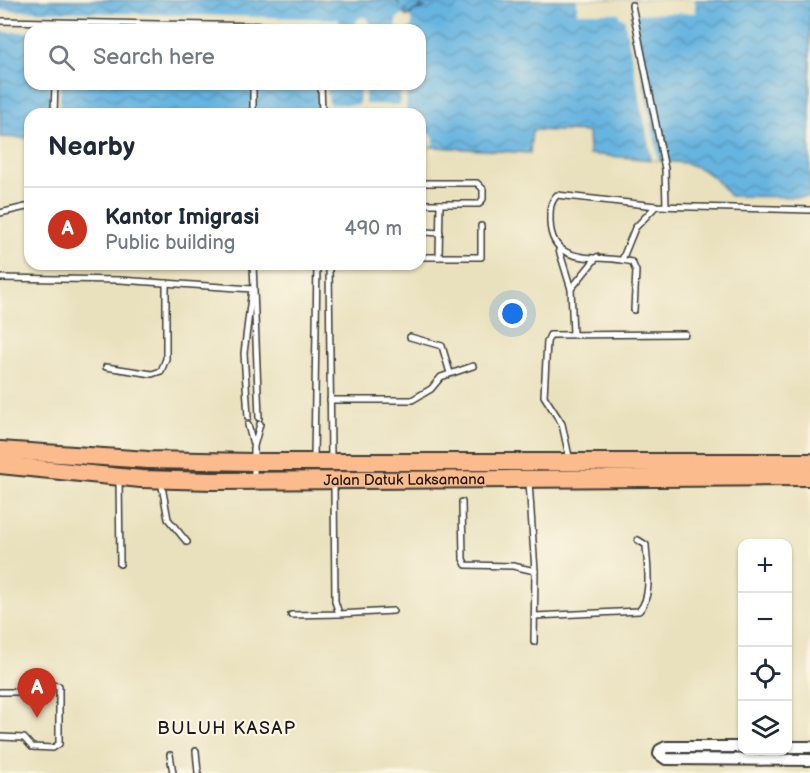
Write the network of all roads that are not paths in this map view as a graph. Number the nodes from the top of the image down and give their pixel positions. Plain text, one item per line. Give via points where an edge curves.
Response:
1 (632, 5) dead end
2 (0, 21) edge
3 (56, 22) joint
4 (122, 24) edge
5 (54, 90) edge
6 (253, 90) edge
7 (321, 90) edge
8 (54, 108) edge
9 (253, 108) edge
10 (322, 108) edge
11 (426, 183) edge
12 (426, 204) edge
13 (440, 204) junction
14 (656, 206) junction
15 (666, 206) junction
16 (24, 207) edge
17 (810, 210) edge
18 (0, 213) edge
19 (481, 226) dead end
20 (426, 232) edge
21 (440, 232) junction
22 (559, 250) junction
23 (426, 257) edge
24 (440, 257) junction
25 (597, 257) junction
26 (622, 260) junction
27 (253, 270) edge
28 (317, 270) edge
29 (329, 270) edge
30 (0, 278) edge
31 (166, 284) junction
32 (252, 289) junction
33 (571, 289) junction
34 (634, 310) dead end
35 (573, 334) junction
36 (686, 334) dead end
37 (410, 337) dead end
38 (472, 366) dead end
39 (106, 367) dead end
40 (450, 373) junction
41 (330, 400) junction
42 (248, 417) dead end
43 (248, 425) dead end
44 (254, 455) junction
45 (6, 458) edge
46 (810, 462) edge
47 (322, 463) junction
48 (570, 463) junction
49 (119, 476) junction
50 (810, 477) edge
51 (160, 480) junction
52 (570, 480) junction
53 (254, 481) junction
54 (529, 481) junction
55 (334, 482) junction
56 (462, 502) dead end
57 (638, 540) dead end
58 (187, 542) dead end
59 (120, 564) dead end
60 (536, 571) junction
61 (393, 611) dead end
62 (339, 614) junction
63 (291, 615) dead end
64 (535, 616) junction
65 (534, 642) dead end
66 (0, 692) edge
67 (0, 737) edge
68 (738, 747) edge
69 (792, 747) edge
70 (810, 747) edge
71 (196, 751) dead end
72 (170, 754) dead end
73 (810, 760) edge
74 (173, 773) edge
75 (198, 773) edge

1 - 15 lane via 665,168
2 - 3 lane
3 - 4 lane
5 - 8 lane
6 - 9 lane
7 - 10 lane
11 - 13 lane via 477,183 483,189 479,204
12 - 13 lane
13 - 21 lane
14 - 15 lane
14 - 22 lane via 557,195 550,209 551,237
14 - 26 lane via 635,228
15 - 17 lane
16 - 18 lane
19 - 24 lane via 481,257
20 - 21 lane
21 - 24 lane
22 - 25 lane
22 - 33 lane
23 - 24 lane
25 - 26 lane
25 - 33 lane
26 - 34 lane via 634,265
27 - 32 lane
28 - 47 lane
29 - 41 lane
30 - 31 lane
31 - 32 lane
31 - 39 lane via 166,359 161,371 152,374
32 - 42 lane via 244,353
32 - 44 lane via 257,321 260,421
33 - 35 lane
35 - 36 lane
35 - 48 lane via 553,334 548,338 544,396 562,424
37 - 40 lane via 442,346
38 - 40 lane
40 - 41 lane via 421,397 411,400
41 - 47 lane
43 - 44 lane
44 - 45 highway, Jalan Datuk Laksamana via 148,460
44 - 47 highway, Jalan Datuk Laksamana
44 - 53 lane
45 - 49 highway, Jalan Datuk Laksamana
46 - 48 highway, Jalan Datuk Laksamana
47 - 48 highway, Jalan Datuk Laksamana
48 - 52 lane
49 - 51 highway, Jalan Datuk Laksamana
49 - 59 lane
50 - 52 highway, Jalan Datuk Laksamana
51 - 53 highway, Jalan Datuk Laksamana
51 - 58 lane via 168,519
52 - 54 highway, Jalan Datuk Laksamana
53 - 55 highway, Jalan Datuk Laksamana
54 - 55 highway, Jalan Datuk Laksamana
54 - 60 lane
55 - 62 lane via 335,601
56 - 60 lane via 466,565 513,566
57 - 64 lane via 646,545 647,573 646,600 639,611
60 - 64 lane
61 - 62 lane
62 - 63 lane
64 - 65 lane
66 - 67 lane via 16,692 31,683 59,686 61,729 59,744 53,748 32,747 24,738
68 - 73 street via 670,746 662,748 659,754 666,759
69 - 70 street
71 - 75 lane
72 - 74 lane

